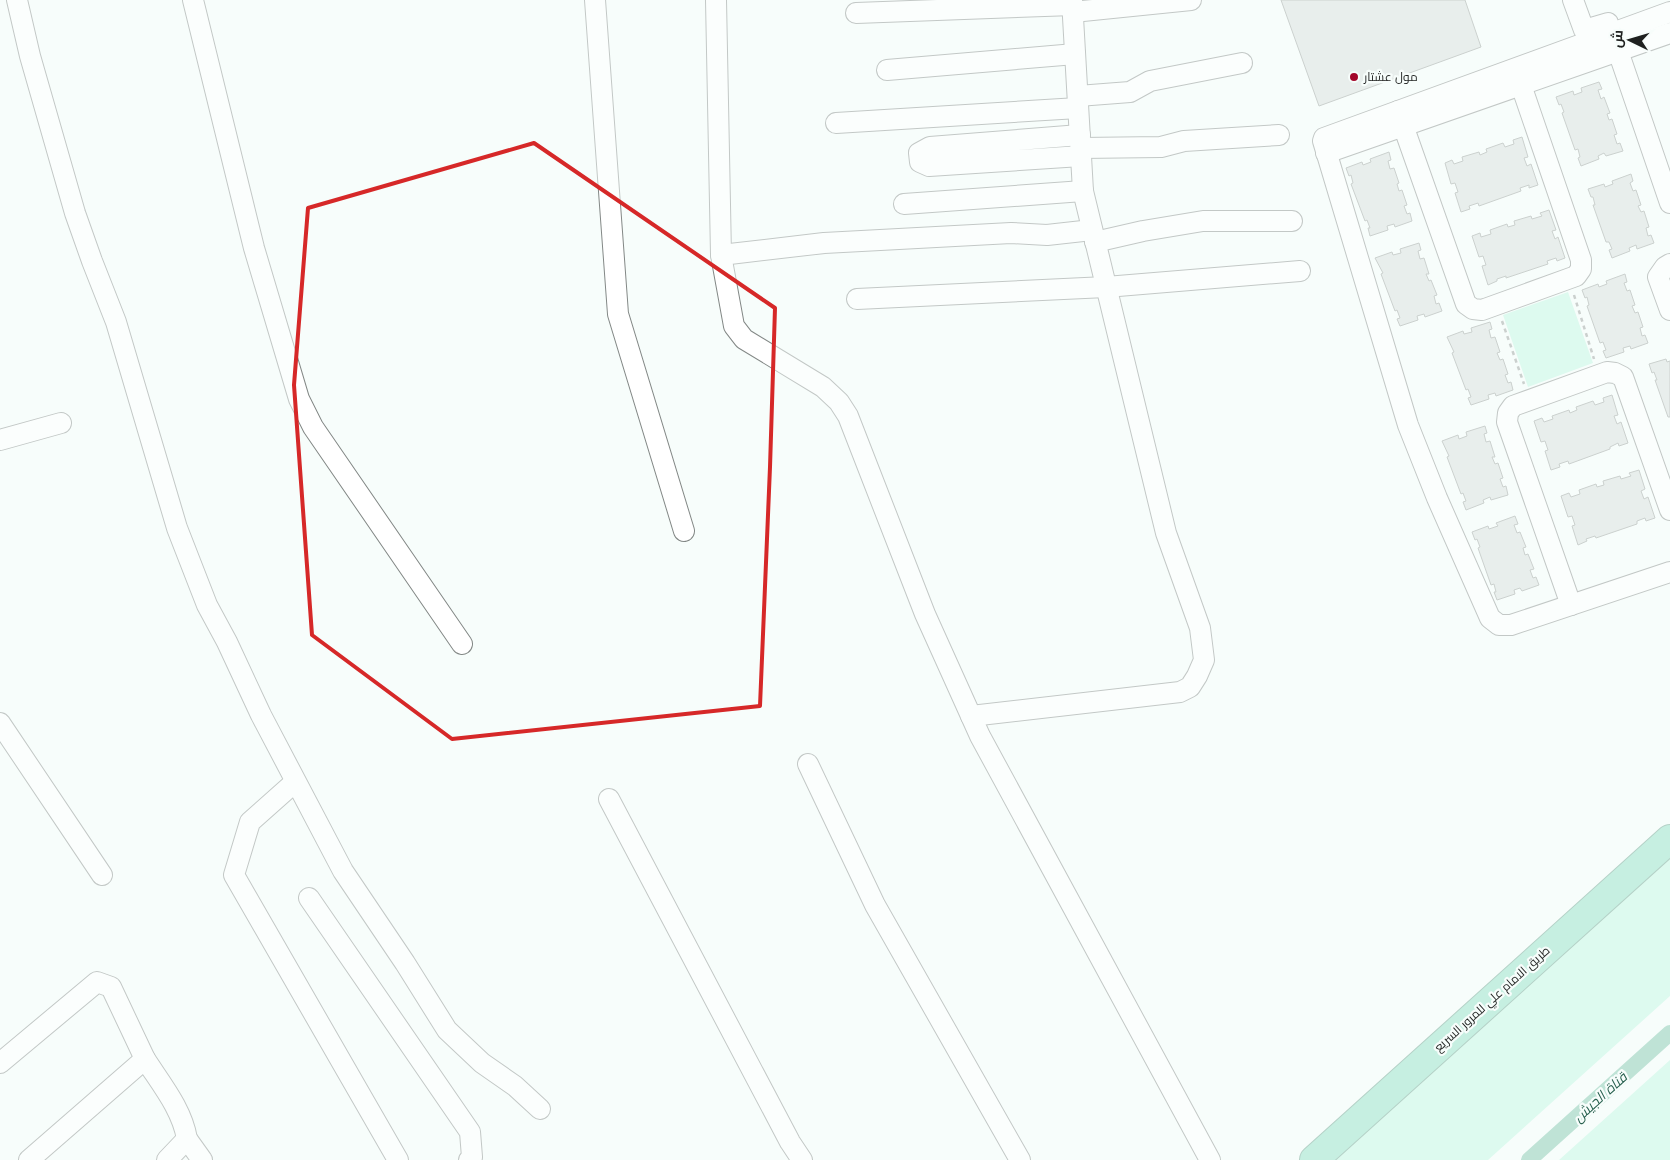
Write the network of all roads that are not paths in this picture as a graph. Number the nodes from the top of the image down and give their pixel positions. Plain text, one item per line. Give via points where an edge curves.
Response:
1 (17, 0) edge
2 (193, 0) edge
3 (595, 0) edge
4 (716, 0) edge
5 (1190, 0) edge
6 (1573, 0) edge
7 (1073, 6) edge
8 (1670, 11) edge
9 (856, 13) dead end
10 (1670, 33) edge
11 (1618, 51) junction
12 (1075, 54) junction
13 (1242, 63) dead end
14 (888, 70) dead end
15 (1521, 85) junction
16 (1078, 102) junction
17 (1401, 118) junction
18 (836, 123) dead end
19 (1279, 135) dead end
20 (1081, 146) junction
21 (1083, 191) junction
22 (1670, 203) edge
23 (904, 204) dead end
24 (1292, 222) dead end
25 (1093, 236) junction
26 (722, 255) junction
27 (1670, 264) edge
28 (1300, 271) dead end
29 (1106, 287) junction
30 (857, 299) dead end
31 (1670, 310) edge
32 (61, 423) dead end
33 (0, 440) edge
34 (1670, 510) edge
35 (684, 531) dead end
36 (1670, 572) edge
37 (1571, 605) junction
38 (462, 644) dead end
39 (971, 716) junction
40 (0, 723) edge
41 (808, 764) dead end
42 (295, 782) junction
43 (609, 799) dead end
44 (1670, 838) edge
45 (102, 875) dead end
46 (309, 898) dead end
47 (145, 1059) junction
48 (0, 1063) edge
49 (540, 1109) dead end
50 (187, 1139) junction
51 (29, 1160) edge
52 (167, 1160) edge
53 (202, 1160) edge
54 (398, 1160) edge
55 (469, 1160) edge
56 (802, 1160) edge
57 (1020, 1160) edge
58 (1210, 1160) edge
59 (1314, 1160) edge

1 - 42 street via 75,212 116,322 177,528 207,605
2 - 38 street via 254,248 299,399 313,427
3 - 35 street via 618,314
4 - 26 street
5 - 7 street
6 - 8 street via 1584,30 1653,9
7 - 9 street
7 - 12 street
8 - 17 street
10 - 11 street
11 - 15 street
11 - 22 street
12 - 14 street
12 - 16 street
13 - 16 street via 1150,81 1130,92
15 - 17 street
15 - 17 street via 1582,260 1581,269 1576,276 1482,310 1466,304
16 - 18 street
16 - 20 street
17 - 37 street via 1324,138 1323,141 1408,425 1490,618 1505,626
19 - 20 street via 1184,141 1161,147
20 - 20 street via 929,166 920,162 919,153 930,147
20 - 21 street
21 - 23 street
21 - 25 street
24 - 25 street via 1203,222
25 - 26 street via 1011,233 824,243
25 - 29 street
26 - 39 street via 734,326 744,339 823,387 848,416 925,614
27 - 31 street via 1658,277
28 - 29 street
29 - 30 street
29 - 39 street via 1166,533 1200,628 1204,660 1190,687 1180,692
32 - 33 street
34 - 37 street via 1623,377 1607,372 1513,406 1507,422
36 - 37 street
39 - 58 street
40 - 45 street
41 - 57 street via 875,905
42 - 49 street via 343,871 448,1030 482,1063
42 - 54 street via 250,822 234,875
43 - 56 street
44 - 59 highway, طريق الامام علي للمرور السريع
46 - 55 street via 470,1132 472,1157
47 - 48 street via 111,987 96,982
47 - 50 street via 185,1125
47 - 51 street
50 - 52 street
50 - 53 street

